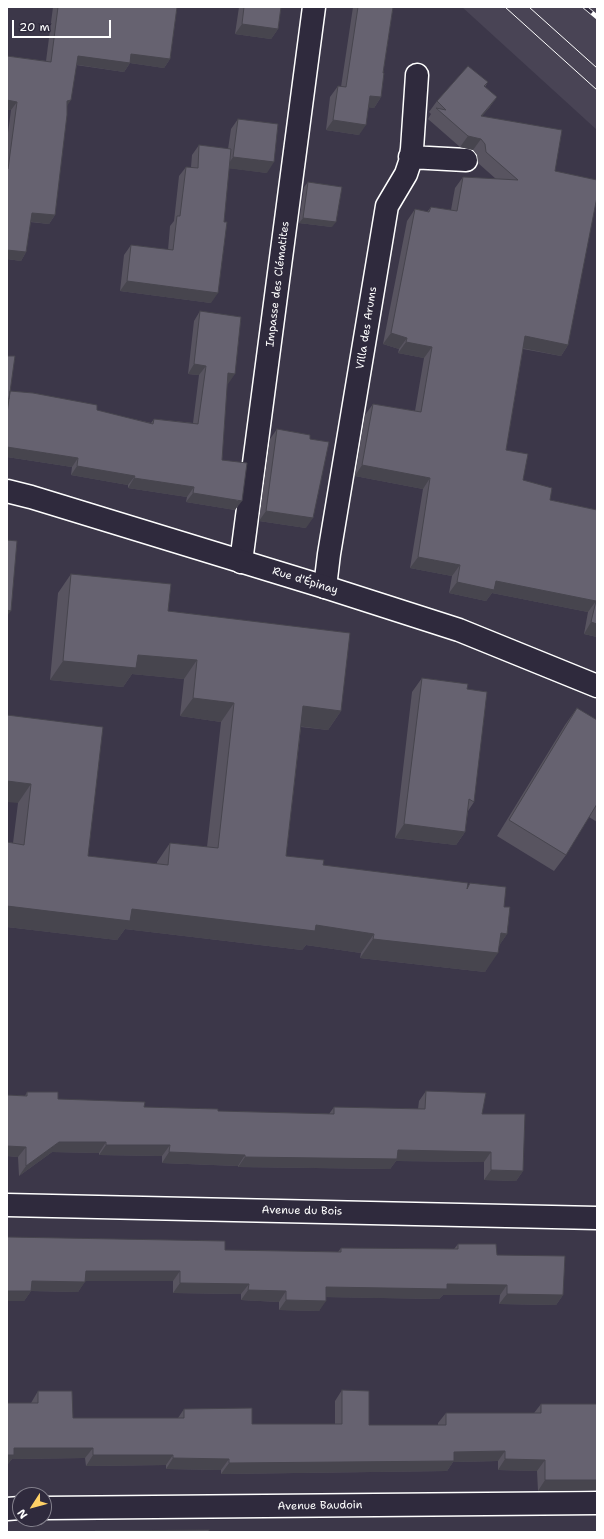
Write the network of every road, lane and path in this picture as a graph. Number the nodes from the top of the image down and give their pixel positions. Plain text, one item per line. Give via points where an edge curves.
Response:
1 (314, 7) edge
2 (417, 75) dead end
3 (410, 157) junction
4 (466, 160) dead end
5 (7, 491) edge
6 (241, 562) junction
7 (325, 587) junction
8 (597, 686) edge
9 (7, 1205) edge
10 (597, 1218) edge
11 (597, 1503) edge
12 (52, 1508) edge

1 - 6 street, Impasse des Clématites
2 - 3 street, Villa des Arums
3 - 4 street
3 - 7 street, Villa des Arums via 406,174 387,206
5 - 6 street, Rue d'Épinay
6 - 7 street, Rue d'Épinay
7 - 8 street, Rue d'Épinay via 459,630
9 - 10 street, Avenue du Bois
11 - 12 street, Avenue Baudoin

